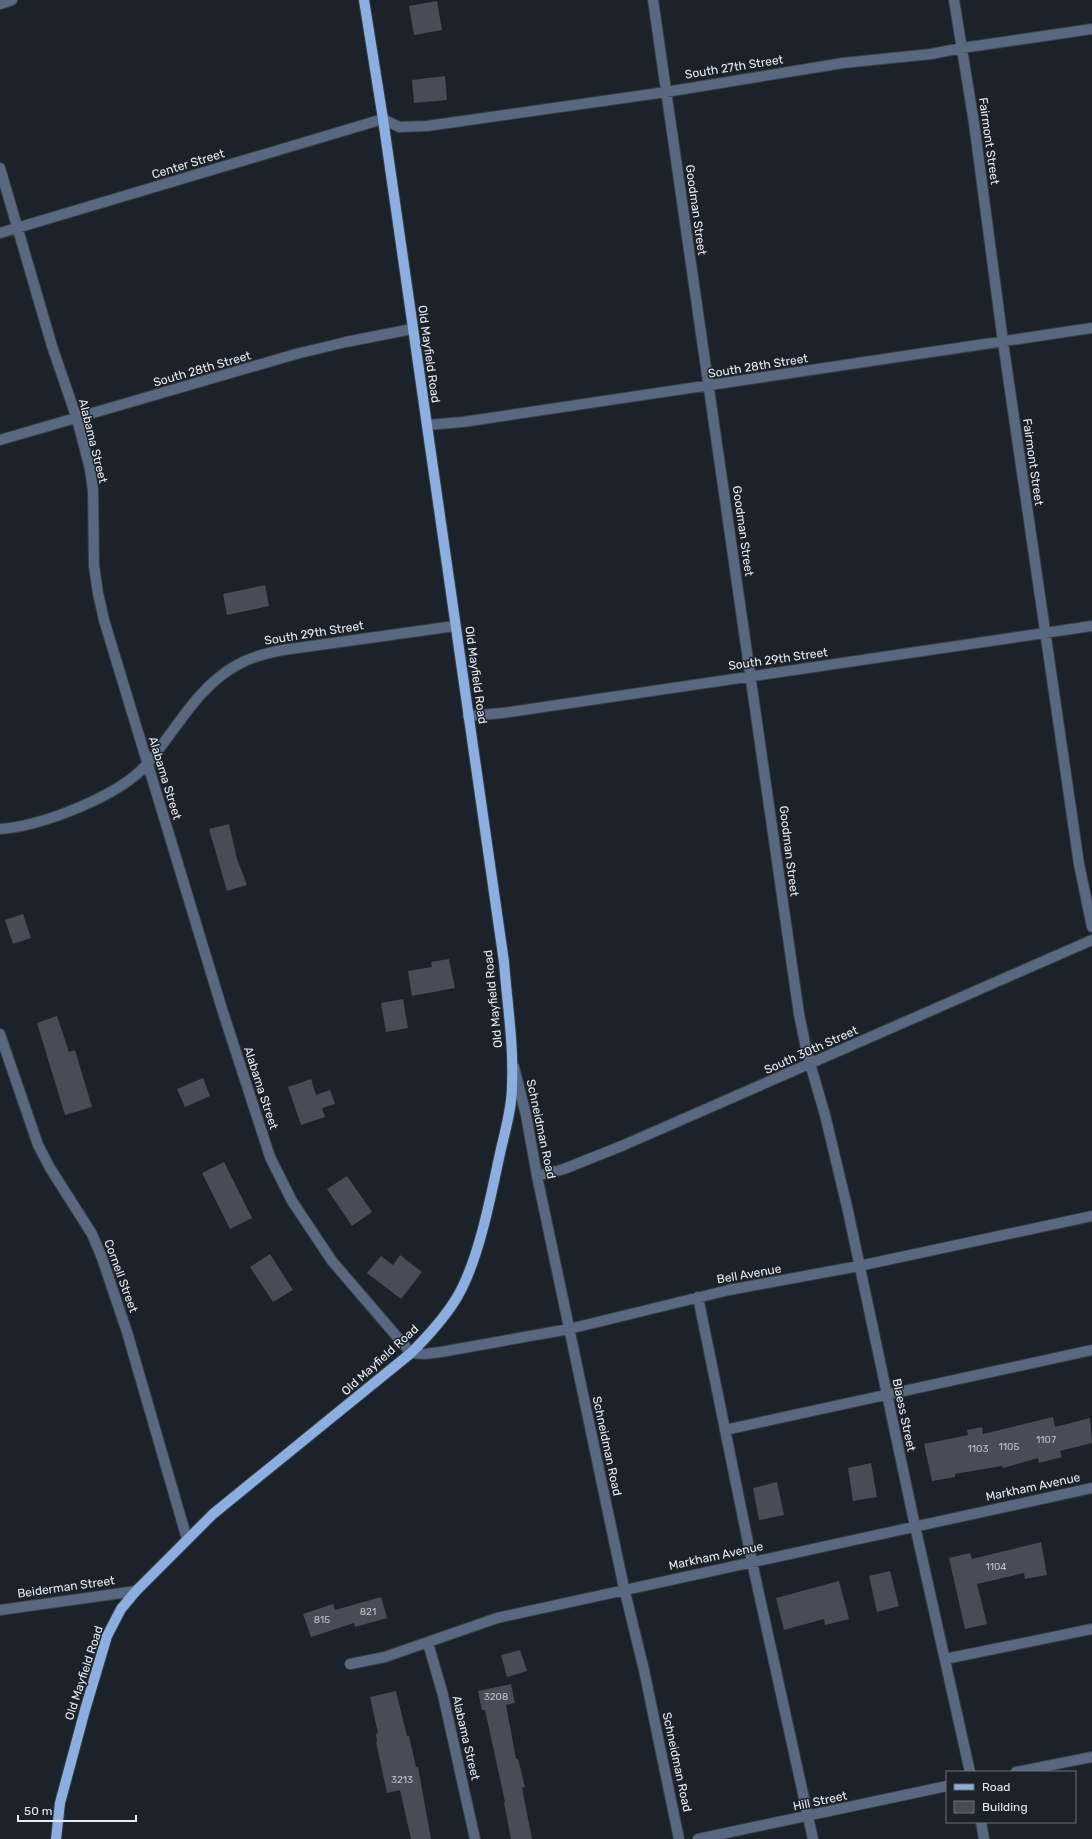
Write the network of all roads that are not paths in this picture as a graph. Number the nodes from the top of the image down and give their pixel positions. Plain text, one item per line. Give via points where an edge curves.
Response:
1 (12, 0) edge
2 (364, 0) edge
3 (653, 0) edge
4 (954, 0) edge
5 (0, 4) edge
6 (1092, 29) edge
7 (962, 48) junction
8 (666, 92) junction
9 (383, 119) junction
10 (0, 168) edge
11 (17, 228) junction
12 (0, 233) edge
13 (1092, 328) edge
14 (412, 329) junction
15 (1003, 342) junction
16 (709, 387) junction
17 (77, 419) junction
18 (426, 425) junction
19 (0, 440) edge
20 (455, 626) junction
21 (1092, 626) edge
22 (1046, 633) junction
23 (751, 676) junction
24 (468, 716) junction
25 (147, 764) junction
26 (0, 829) edge
27 (1092, 927) edge
28 (1092, 940) edge
29 (0, 1034) edge
30 (512, 1057) junction
31 (810, 1064) junction
32 (537, 1176) junction
33 (1092, 1216) edge
34 (859, 1266) junction
35 (698, 1297) junction
36 (569, 1329) junction
37 (1092, 1350) edge
38 (411, 1353) junction
39 (886, 1395) junction
40 (726, 1430) junction
41 (1092, 1488) edge
42 (915, 1526) junction
43 (187, 1540) junction
44 (752, 1562) junction
45 (624, 1588) junction
46 (136, 1591) junction
47 (0, 1610) edge
48 (1092, 1629) edge
49 (428, 1642) junction
50 (945, 1659) junction
51 (350, 1664) dead end
52 (1092, 1757) edge
53 (970, 1771) edge
54 (1021, 1771) edge
55 (946, 1786) edge
56 (808, 1817) junction
57 (981, 1823) edge
58 (56, 1839) edge
59 (475, 1839) edge
60 (679, 1839) edge
61 (698, 1839) edge
62 (813, 1839) edge
63 (984, 1839) edge

1 - 5 street
2 - 9 main road, Old Mayfield Road
3 - 8 street, Goodman Street
4 - 7 street, Fairmont Street
6 - 7 street, South 27th Street
7 - 8 street, South 27th Street via 822,66
7 - 15 street, Fairmont Street
8 - 9 street, South 27th Street via 427,126 398,127
8 - 16 street, Goodman Street
9 - 11 street, Center Street
9 - 14 main road, Old Mayfield Road
10 - 11 street, Alabama Street
11 - 12 street, Center Street
11 - 17 street, Alabama Street
13 - 15 street, South 28th Street
14 - 17 street, South 28th Street via 296,354
14 - 18 main road, Old Mayfield Road
15 - 16 street, South 28th Street
15 - 22 street, Fairmont Street
16 - 18 street, South 28th Street
16 - 23 street, Goodman Street
17 - 19 street, South 28th Street
17 - 25 street, Alabama Street via 93,490 94,566 98,593
18 - 20 main road, Old Mayfield Road
20 - 24 main road, Old Mayfield Road
20 - 25 street, South 29th Street via 283,650 237,665 202,693
21 - 22 street, South 29th Street
22 - 23 street, South 29th Street
22 - 27 street, Fairmont Street via 1079,864
23 - 24 street, South 29th Street
23 - 31 street, Goodman Street via 799,1014
24 - 30 main road, Old Mayfield Road via 504,962
25 - 26 street, South 29th Street via 128,782 73,810 52,818
25 - 38 street, Alabama Street via 270,1157 292,1201 332,1261
28 - 31 street, South 30th Street
29 - 43 street, Cornell Street via 38,1145 92,1234 102,1258 127,1332
30 - 32 street, Schneidman Road
30 - 38 main road, Old Mayfield Road via 508,1118 487,1210 469,1270 456,1298 439,1324
31 - 32 street, South 30th Street via 624,1145 564,1169
31 - 34 street, Blaess Street via 825,1114
32 - 36 street, Schneidman Road
33 - 34 street, Bell Avenue
34 - 35 street, Bell Avenue
34 - 39 street, Blaess Street
35 - 36 street, Bell Avenue
35 - 40 street
36 - 38 street, Bell Avenue via 441,1352
36 - 45 street, Schneidman Road
37 - 39 street
38 - 43 main road, Old Mayfield Road via 213,1514
39 - 40 street
39 - 42 street, Blaess Street
40 - 44 street
41 - 42 street, Markham Avenue
42 - 44 street, Markham Avenue
42 - 50 street, Blaess Street
43 - 46 main road, Old Mayfield Road
44 - 45 street, Markham Avenue
44 - 56 street
45 - 49 street, Markham Avenue via 497,1618
45 - 60 street, Schneidman Road
46 - 47 street, Beiderman Street
46 - 58 main road, Old Mayfield Road via 121,1609 107,1636 60,1803
48 - 50 street
49 - 51 street, Markham Avenue via 385,1657
49 - 59 street, Alabama Street via 443,1695
50 - 53 street, Blaess Street
52 - 54 street
55 - 56 street, Hill Street
56 - 61 street, Hill Street
56 - 62 street
57 - 63 street

